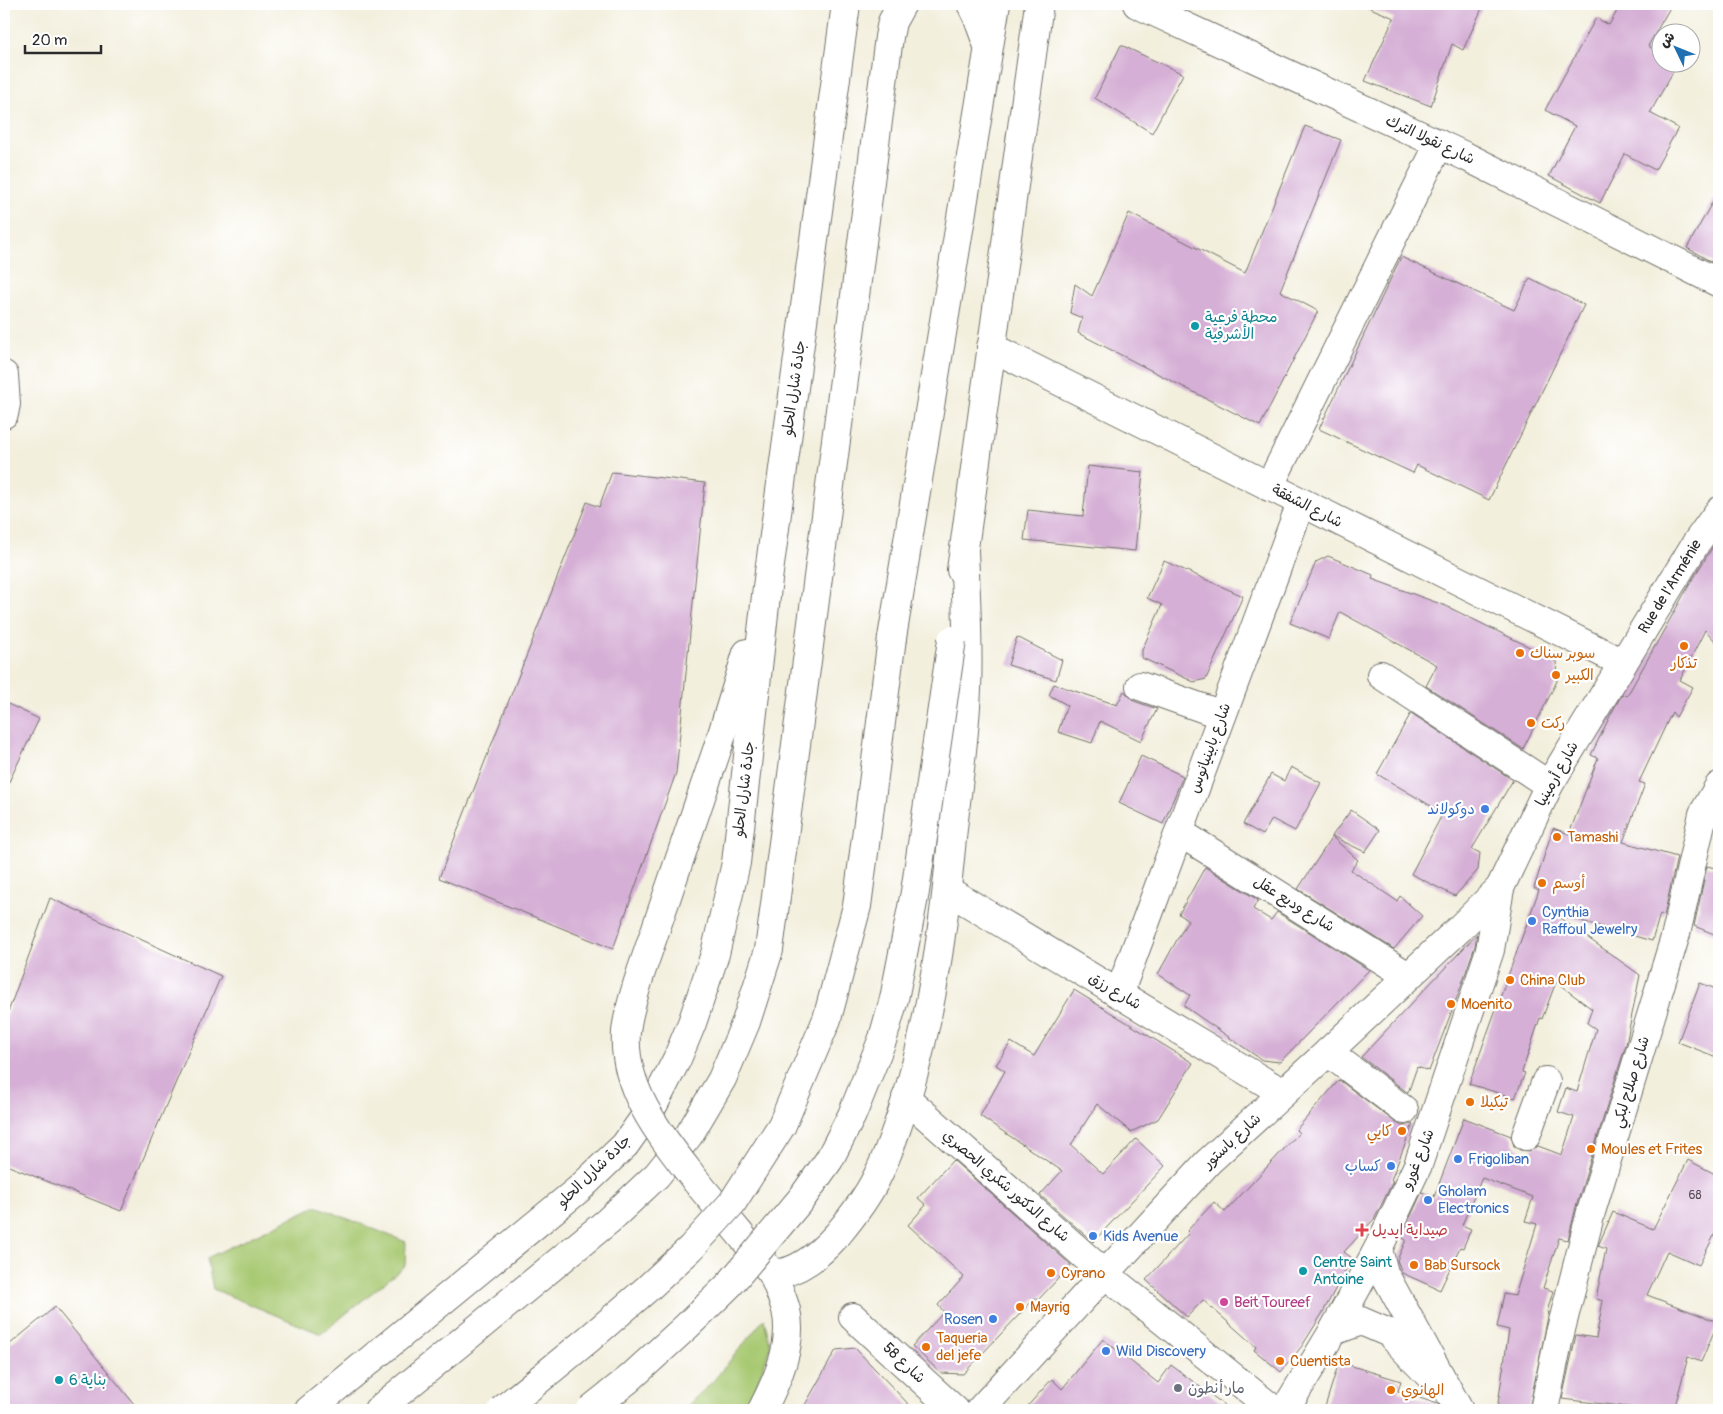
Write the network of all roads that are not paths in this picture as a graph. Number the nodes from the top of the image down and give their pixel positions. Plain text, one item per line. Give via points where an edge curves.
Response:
1 (846, 4) edge
2 (902, 4) edge
3 (971, 4) edge
4 (996, 4) edge
5 (1038, 4) edge
6 (1137, 4) edge
7 (988, 46) junction
8 (1439, 144) junction
9 (1719, 283) edge
10 (990, 347) junction
11 (4, 375) edge
12 (4, 414) edge
13 (1269, 487) junction
14 (1301, 503) junction
15 (1719, 512) edge
16 (964, 551) junction
17 (767, 587) junction
18 (1623, 664) junction
19 (1381, 675) dead end
20 (1140, 686) dead end
21 (1222, 715) junction
22 (1549, 785) junction
23 (1719, 786) edge
24 (1180, 832) junction
25 (1500, 888) junction
26 (947, 890) junction
27 (1459, 929) junction
28 (1490, 950) junction
29 (1408, 976) junction
30 (1119, 994) junction
31 (1328, 1052) junction
32 (1546, 1081) dead end
33 (1283, 1093) junction
34 (906, 1098) junction
35 (1404, 1110) dead end
36 (1526, 1136) dead end
37 (1378, 1249) junction
38 (773, 1274) junction
39 (1105, 1274) junction
40 (854, 1317) dead end
41 (1333, 1331) junction
42 (1457, 1406) edge
43 (309, 1410) edge
44 (378, 1410) edge
45 (502, 1410) edge
46 (590, 1410) edge
47 (762, 1410) edge
48 (955, 1410) edge
49 (980, 1410) edge
50 (1274, 1410) edge
51 (1285, 1410) edge
52 (1544, 1410) edge

1 - 17 main road, جادة شارل الحلو
2 - 44 main road via 892,22 889,37 769,950 746,1022 722,1080 689,1135 657,1175 608,1220
3 - 7 main road
4 - 7 main road
5 - 10 main road
6 - 8 main road, شارع نقولا الترك
7 - 45 main road, bridge via 892,638 856,906 827,1019 782,1125 732,1203 648,1288
8 - 9 main road, شارع نقولا الترك
8 - 13 main road
10 - 13 main road, شارع الشفقة
10 - 16 main road
11 - 12 main road
13 - 14 main road, شارع الشفقة
14 - 18 main road, شارع الشفقة
14 - 21 main road, شارع بابينيانوس
15 - 18 main road, Rue de l'Arménie via 1696,543
16 - 26 main road via 967,690
16 - 46 main road, bridge via 915,892 894,999 883,1038 852,1115 829,1160 729,1285 629,1379
17 - 38 main road, bridge via 719,744 630,1008 626,1053 637,1092 657,1130
17 - 43 main road, جادة شارل الحلو via 736,863 715,954 692,1023 654,1104 624,1146 579,1189
18 - 22 main road, شارع أرمينيا
19 - 22 main road
20 - 21 main road
21 - 24 main road, شارع بابينيانوس
22 - 25 main road, شارع أرمينيا
23 - 52 main road, شارع صلاح لبكي via 1703,814 1676,934 1591,1212
24 - 29 main road, شارع وديع عقل
24 - 30 main road, شارع بابينيانوس
25 - 27 main road, شارع باستور
25 - 28 main road, شارع غورو
26 - 30 main road, شارع رزق
26 - 34 main road via 933,990
27 - 28 main road via 1478,928
27 - 29 main road, شارع باستور
28 - 37 main road, شارع غورو via 1418,1165
29 - 31 main road, شارع باستور
30 - 33 main road, شارع رزق
31 - 33 main road, شارع باستور
31 - 35 main road
32 - 36 main road
33 - 39 main road, شارع باستور via 1208,1162
34 - 38 main road via 886,1158 854,1214 826,1247 802,1265
34 - 39 main road, شارع الدكتور شكري الحصري
37 - 41 main road, شارع غورو
37 - 42 main road via 1384,1273
38 - 47 main road via 786,1310 787,1332 784,1356
39 - 49 main road, شارع باستور
39 - 50 main road, شارع الدكتور شكري الحصري
40 - 48 main road, شارع 58
41 - 42 main road via 1361,1321 1388,1333
41 - 51 main road, شارع غورو

